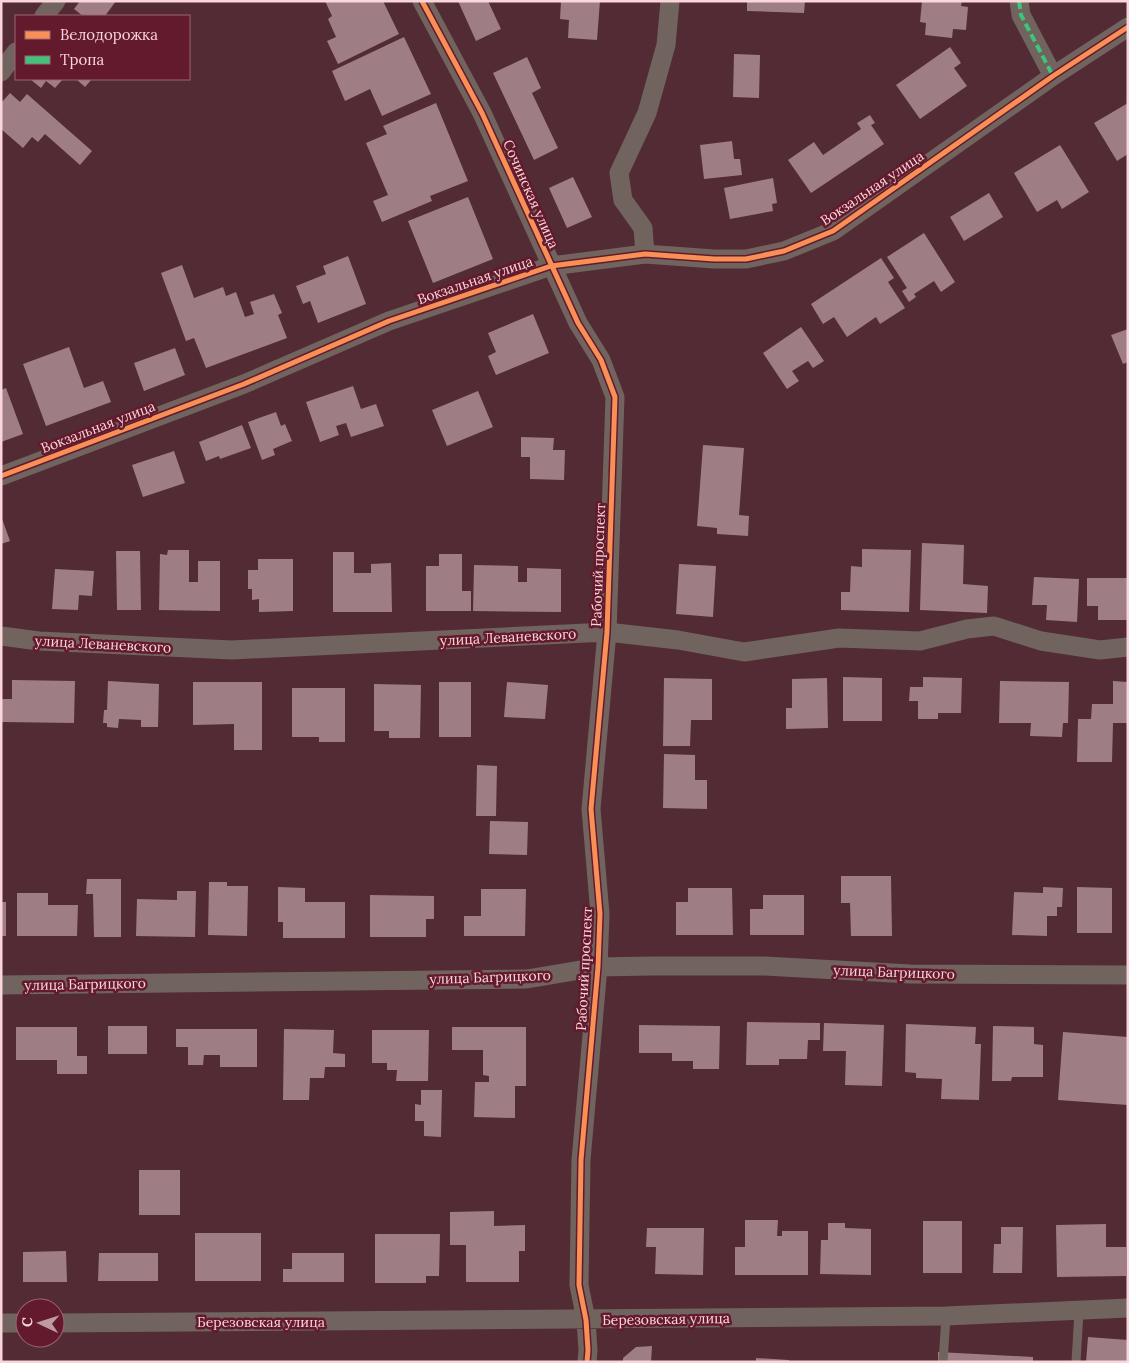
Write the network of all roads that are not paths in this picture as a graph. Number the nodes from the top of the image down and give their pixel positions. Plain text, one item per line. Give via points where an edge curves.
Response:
1 (56, 1) edge
2 (422, 1) edge
3 (670, 1) edge
4 (1020, 1) edge
5 (45, 15) edge
6 (1128, 27) edge
7 (15, 53) edge
8 (1, 72) edge
9 (1053, 76) junction
10 (645, 254) junction
11 (551, 266) junction
12 (615, 397) joint
13 (1, 476) edge
14 (606, 632) junction
15 (1, 636) edge
16 (1128, 647) edge
17 (598, 967) junction
18 (1128, 975) edge
19 (1, 985) edge
20 (1128, 1308) edge
21 (1079, 1311) junction
22 (946, 1316) junction
23 (586, 1320) junction
24 (1, 1323) edge
25 (15, 1323) edge
26 (65, 1323) edge
27 (587, 1362) edge
28 (943, 1362) edge
29 (1076, 1362) edge

1 - 5 street
2 - 11 street, Сочинская улица via 482,113
3 - 10 street via 666,45 646,113 619,174 623,200 642,228
4 - 9 street via 1020,15
6 - 9 street, Вокзальная улица
7 - 8 street
9 - 10 street, Вокзальная улица via 833,231 784,251 746,259
10 - 11 street, Вокзальная улица
11 - 12 street, Сочинская улица via 578,323 601,360
11 - 13 street, Вокзальная улица via 388,321 244,384
12 - 14 street, Рабочий проспект
14 - 15 street, улица Леваневского via 232,650 39,641
14 - 16 street, улица Леваневского via 744,652 840,638 920,641 994,626 1042,640 1100,650
14 - 17 street, Рабочий проспект via 591,809 600,914
17 - 18 street, улица Багрицкого via 765,966 910,974
17 - 19 street, улица Багрицкого via 527,979
17 - 23 street, Рабочий проспект via 581,1160 579,1286
20 - 21 street, Березовская улица
21 - 22 street, Березовская улица
21 - 29 lane
22 - 23 street, Березовская улица
22 - 28 lane
23 - 26 street, Березовская улица
23 - 27 street, Рабочий проспект
24 - 25 street

